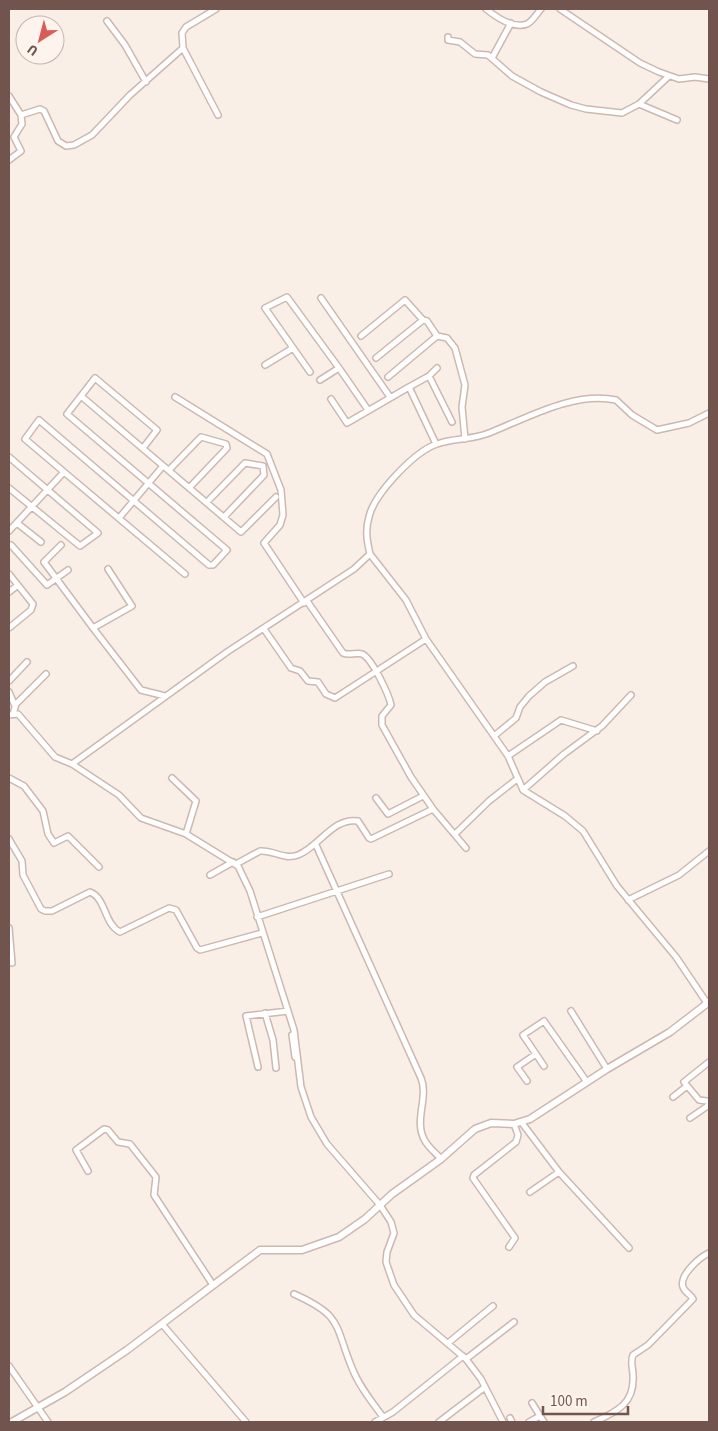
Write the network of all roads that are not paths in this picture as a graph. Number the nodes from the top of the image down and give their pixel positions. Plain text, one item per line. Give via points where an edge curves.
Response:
1 (216, 9) edge
2 (486, 9) edge
3 (541, 9) edge
4 (560, 9) edge
5 (107, 21) dead end
6 (512, 23) junction
7 (448, 37) dead end
8 (184, 48) junction
9 (492, 58) junction
10 (669, 76) junction
11 (709, 79) edge
12 (146, 82) junction
13 (9, 96) edge
14 (639, 104) junction
15 (21, 115) junction
16 (218, 115) dead end
17 (677, 120) dead end
18 (9, 160) edge
19 (321, 298) dead end
20 (423, 320) junction
21 (361, 336) dead end
22 (438, 336) junction
23 (293, 348) junction
24 (376, 358) dead end
25 (265, 365) dead end
26 (339, 368) junction
27 (437, 368) dead end
28 (310, 372) dead end
29 (429, 376) junction
30 (388, 377) dead end
31 (320, 380) dead end
32 (409, 387) junction
33 (81, 396) junction
34 (175, 397) dead end
35 (390, 397) junction
36 (330, 399) dead end
37 (368, 410) junction
38 (709, 413) edge
39 (452, 422) dead end
40 (466, 439) junction
41 (436, 444) junction
42 (143, 448) junction
43 (9, 457) edge
44 (163, 466) junction
45 (169, 470) junction
46 (64, 472) junction
47 (149, 483) junction
48 (189, 488) junction
49 (9, 489) edge
50 (48, 490) junction
51 (276, 497) dead end
52 (134, 500) junction
53 (207, 502) junction
54 (32, 506) junction
55 (224, 517) junction
56 (119, 518) junction
57 (17, 522) junction
58 (9, 531) edge
59 (41, 542) dead end
60 (61, 545) dead end
61 (11, 546) dead end
62 (370, 554) junction
63 (108, 569) dead end
64 (68, 570) dead end
65 (9, 574) edge
66 (185, 574) dead end
67 (57, 578) junction
68 (18, 585) junction
69 (9, 592) edge
70 (305, 602) junction
71 (9, 628) edge
72 (93, 628) junction
73 (264, 629) junction
74 (426, 639) junction
75 (27, 662) dead end
76 (573, 666) dead end
77 (375, 671) junction
78 (46, 674) dead end
79 (9, 680) edge
80 (9, 692) edge
81 (631, 695) dead end
82 (164, 696) junction
83 (15, 706) junction
84 (11, 715) edge
85 (597, 730) junction
86 (494, 736) junction
87 (508, 756) junction
88 (72, 764) junction
89 (9, 778) edge
90 (172, 778) dead end
91 (517, 778) junction
92 (523, 790) junction
93 (423, 796) junction
94 (376, 798) dead end
95 (433, 808) junction
96 (186, 834) junction
97 (455, 834) junction
98 (9, 839) edge
99 (316, 845) junction
100 (466, 848) dead end
101 (709, 851) edge
102 (235, 863) junction
103 (99, 867) dead end
104 (389, 874) dead end
105 (210, 875) dead end
106 (338, 892) junction
107 (628, 900) junction
108 (257, 917) junction
109 (9, 928) edge
110 (262, 933) junction
111 (12, 963) dead end
112 (709, 1002) edge
113 (286, 1011) junction
114 (571, 1011) dead end
115 (265, 1013) junction
116 (536, 1054) junction
117 (295, 1057) dead end
118 (709, 1062) edge
119 (544, 1066) dead end
120 (258, 1067) dead end
121 (276, 1068) dead end
122 (607, 1070) junction
123 (527, 1081) dead end
124 (587, 1082) junction
125 (687, 1086) junction
126 (673, 1097) dead end
127 (709, 1101) edge
128 (690, 1118) dead end
129 (522, 1123) junction
130 (514, 1124) junction
131 (441, 1159) junction
132 (88, 1170) dead end
133 (559, 1172) junction
134 (530, 1192) dead end
135 (380, 1205) junction
136 (509, 1247) dead end
137 (629, 1248) dead end
138 (709, 1253) edge
139 (213, 1285) junction
140 (294, 1294) dead end
141 (493, 1306) dead end
142 (514, 1322) dead end
143 (162, 1324) junction
144 (448, 1343) junction
145 (465, 1357) junction
146 (9, 1366) edge
147 (485, 1387) junction
148 (532, 1403) dead end
149 (40, 1407) junction
150 (540, 1416) junction
151 (383, 1417) junction
152 (12, 1422) edge
153 (48, 1422) edge
154 (246, 1422) edge
155 (375, 1422) edge
156 (439, 1422) edge
157 (503, 1422) edge
158 (529, 1422) edge
159 (544, 1422) edge
160 (594, 1422) edge

1 - 8 street via 184,29
2 - 6 street
3 - 6 street via 529,22
4 - 10 street via 640,63
5 - 12 street
6 - 9 street
7 - 9 street via 448,40 460,42 475,54
8 - 12 street
8 - 16 street
9 - 14 street via 512,76 571,105 622,113
10 - 11 street
10 - 14 street
12 - 15 street via 92,135 74,145 66,146 58,141 43,110
13 - 15 street
14 - 17 street
15 - 18 street via 22,124 14,137 21,151
19 - 35 street
20 - 21 street via 405,300
20 - 22 street
20 - 24 street
22 - 30 street
22 - 40 street via 445,336 453,344 464,378 466,389 462,409
23 - 25 street
23 - 26 street via 265,308 287,297
23 - 28 street
26 - 31 street
26 - 37 street
27 - 29 street
29 - 32 street
29 - 39 street
32 - 35 street
32 - 41 street
33 - 42 street
33 - 42 street via 95,378 144,418 157,430
33 - 47 street via 66,414
34 - 70 street via 267,454 281,490 283,515 280,526 264,543
35 - 37 street
36 - 37 street via 347,423
38 - 40 street via 689,423 657,430 632,415 616,400 568,402
40 - 41 street
41 - 62 street via 411,459 369,515 366,536
42 - 44 street
43 - 50 street
44 - 45 street
44 - 47 street
45 - 48 street
45 - 48 street via 201,437 226,444 227,448
46 - 50 street
46 - 52 street via 25,439 40,420
46 - 56 street
47 - 52 street
47 - 52 street via 227,550 214,565 209,565
48 - 53 street
49 - 54 street
50 - 54 street
50 - 54 street via 98,533 80,546
51 - 55 street via 241,532
52 - 56 street
53 - 55 street
53 - 55 street via 245,463 262,466 264,476
54 - 57 street
56 - 66 street
57 - 58 street
57 - 59 street
60 - 67 street via 44,560
61 - 67 street via 46,584
62 - 70 street via 354,569
62 - 74 street via 406,600
63 - 72 street via 132,606
64 - 67 street
65 - 68 street
67 - 72 street
68 - 69 street
68 - 71 street via 33,604
70 - 73 street
70 - 77 street via 343,653 363,654
72 - 82 street via 141,690
73 - 77 street via 291,668 300,671 308,681 318,682 332,698
73 - 82 street
74 - 77 street
74 - 86 street
75 - 79 street
76 - 86 street via 529,696 516,718
77 - 93 street via 389,692 391,705 382,716 382,725
78 - 83 street
80 - 83 street
81 - 85 street
82 - 88 street
83 - 84 street
84 - 88 street via 22,718 55,757
85 - 87 street via 561,720
85 - 92 street
86 - 87 street
87 - 91 street
88 - 96 street via 118,795 141,818
89 - 103 street via 24,786 43,811 48,834 54,843 68,836
90 - 96 street via 196,801
91 - 92 street
91 - 97 street
92 - 107 street via 583,831
93 - 94 street via 388,814
93 - 95 street
95 - 97 street
95 - 99 street via 371,839 358,822 350,822 326,833
96 - 102 street
97 - 100 street
98 - 110 street via 22,861 23,875 45,911 52,911 90,892 98,897 113,926 120,932 169,908 176,910 200,950
99 - 102 street via 290,857 260,851
99 - 106 street
101 - 107 street via 680,874
102 - 105 street
102 - 108 street via 250,891
104 - 106 street
106 - 108 street
106 - 131 street via 423,1083 422,1134
107 - 112 street
108 - 110 street
109 - 111 street
110 - 113 street
112 - 122 street via 670,1032
113 - 115 street
113 - 117 street
113 - 135 street via 297,1041 301,1087 311,1117 324,1139
114 - 122 street
115 - 120 street via 246,1018
115 - 121 street via 273,1040
116 - 119 street
116 - 123 street via 517,1067
116 - 124 street via 523,1035 544,1021
118 - 125 street via 684,1082
122 - 124 street
124 - 129 street
125 - 126 street
125 - 127 street via 700,1100
127 - 128 street
129 - 130 street
129 - 133 street
130 - 131 street via 479,1126
130 - 136 street via 518,1135 516,1142 474,1177 515,1238
131 - 135 street
132 - 139 street via 76,1150 104,1129 118,1142 130,1144 156,1177 154,1195
133 - 134 street
133 - 137 street
135 - 139 street via 348,1232 318,1246 296,1251 260,1250
135 - 144 street via 394,1230 386,1258 391,1279 414,1315
138 - 160 street via 696,1261 683,1282 693,1299 648,1345 633,1355 632,1389 626,1404
139 - 143 street
140 - 151 street via 321,1307 335,1322 355,1376
141 - 144 street
142 - 145 street
143 - 149 street
143 - 154 street
144 - 145 street
145 - 147 street
145 - 151 street
146 - 149 street
147 - 156 street
147 - 157 street
148 - 150 street
149 - 152 street
149 - 153 street
150 - 158 street
150 - 159 street
151 - 155 street

